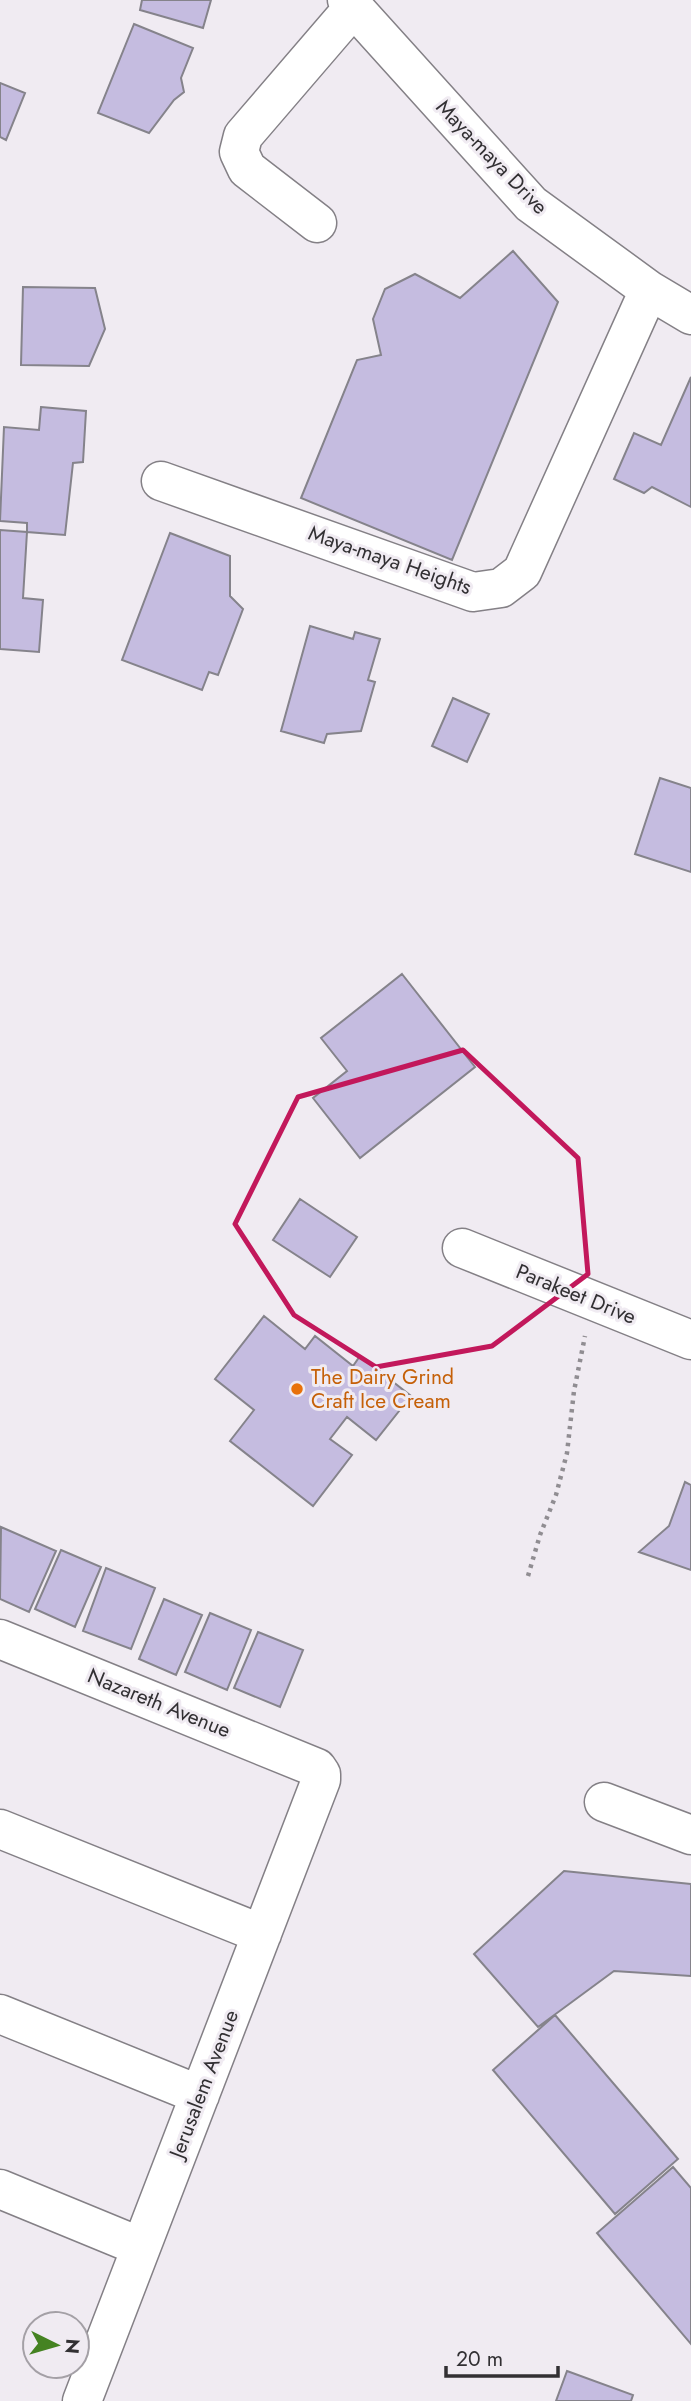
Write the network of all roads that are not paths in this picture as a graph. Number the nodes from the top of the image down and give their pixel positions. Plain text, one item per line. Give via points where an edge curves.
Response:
1 (350, 4) edge
2 (317, 223) dead end
3 (649, 290) junction
4 (691, 315) edge
5 (161, 481) dead end
6 (462, 1248) dead end
7 (691, 1339) edge
8 (0, 1639) edge
9 (317, 1768) joint
10 (604, 1802) dead end
11 (0, 1829) edge
12 (691, 1835) edge
13 (261, 1934) junction
14 (0, 2014) edge
15 (200, 2095) junction
16 (0, 2189) edge
17 (141, 2247) junction
18 (82, 2401) edge

1 - 2 street via 243,136 239,152 247,169
1 - 3 street, Maya-maya Drive via 531,204
3 - 4 street, Maya-maya Drive
3 - 5 street, Maya-maya Heights via 522,572 501,588 474,592
6 - 7 street, Parakeet Drive
8 - 9 street, Nazareth Avenue
9 - 13 street, Jerusalem Avenue via 321,1780
10 - 12 street
11 - 13 street
13 - 15 street, Jerusalem Avenue
14 - 15 street
15 - 17 street, Jerusalem Avenue
16 - 17 street
17 - 18 street, Jerusalem Avenue

